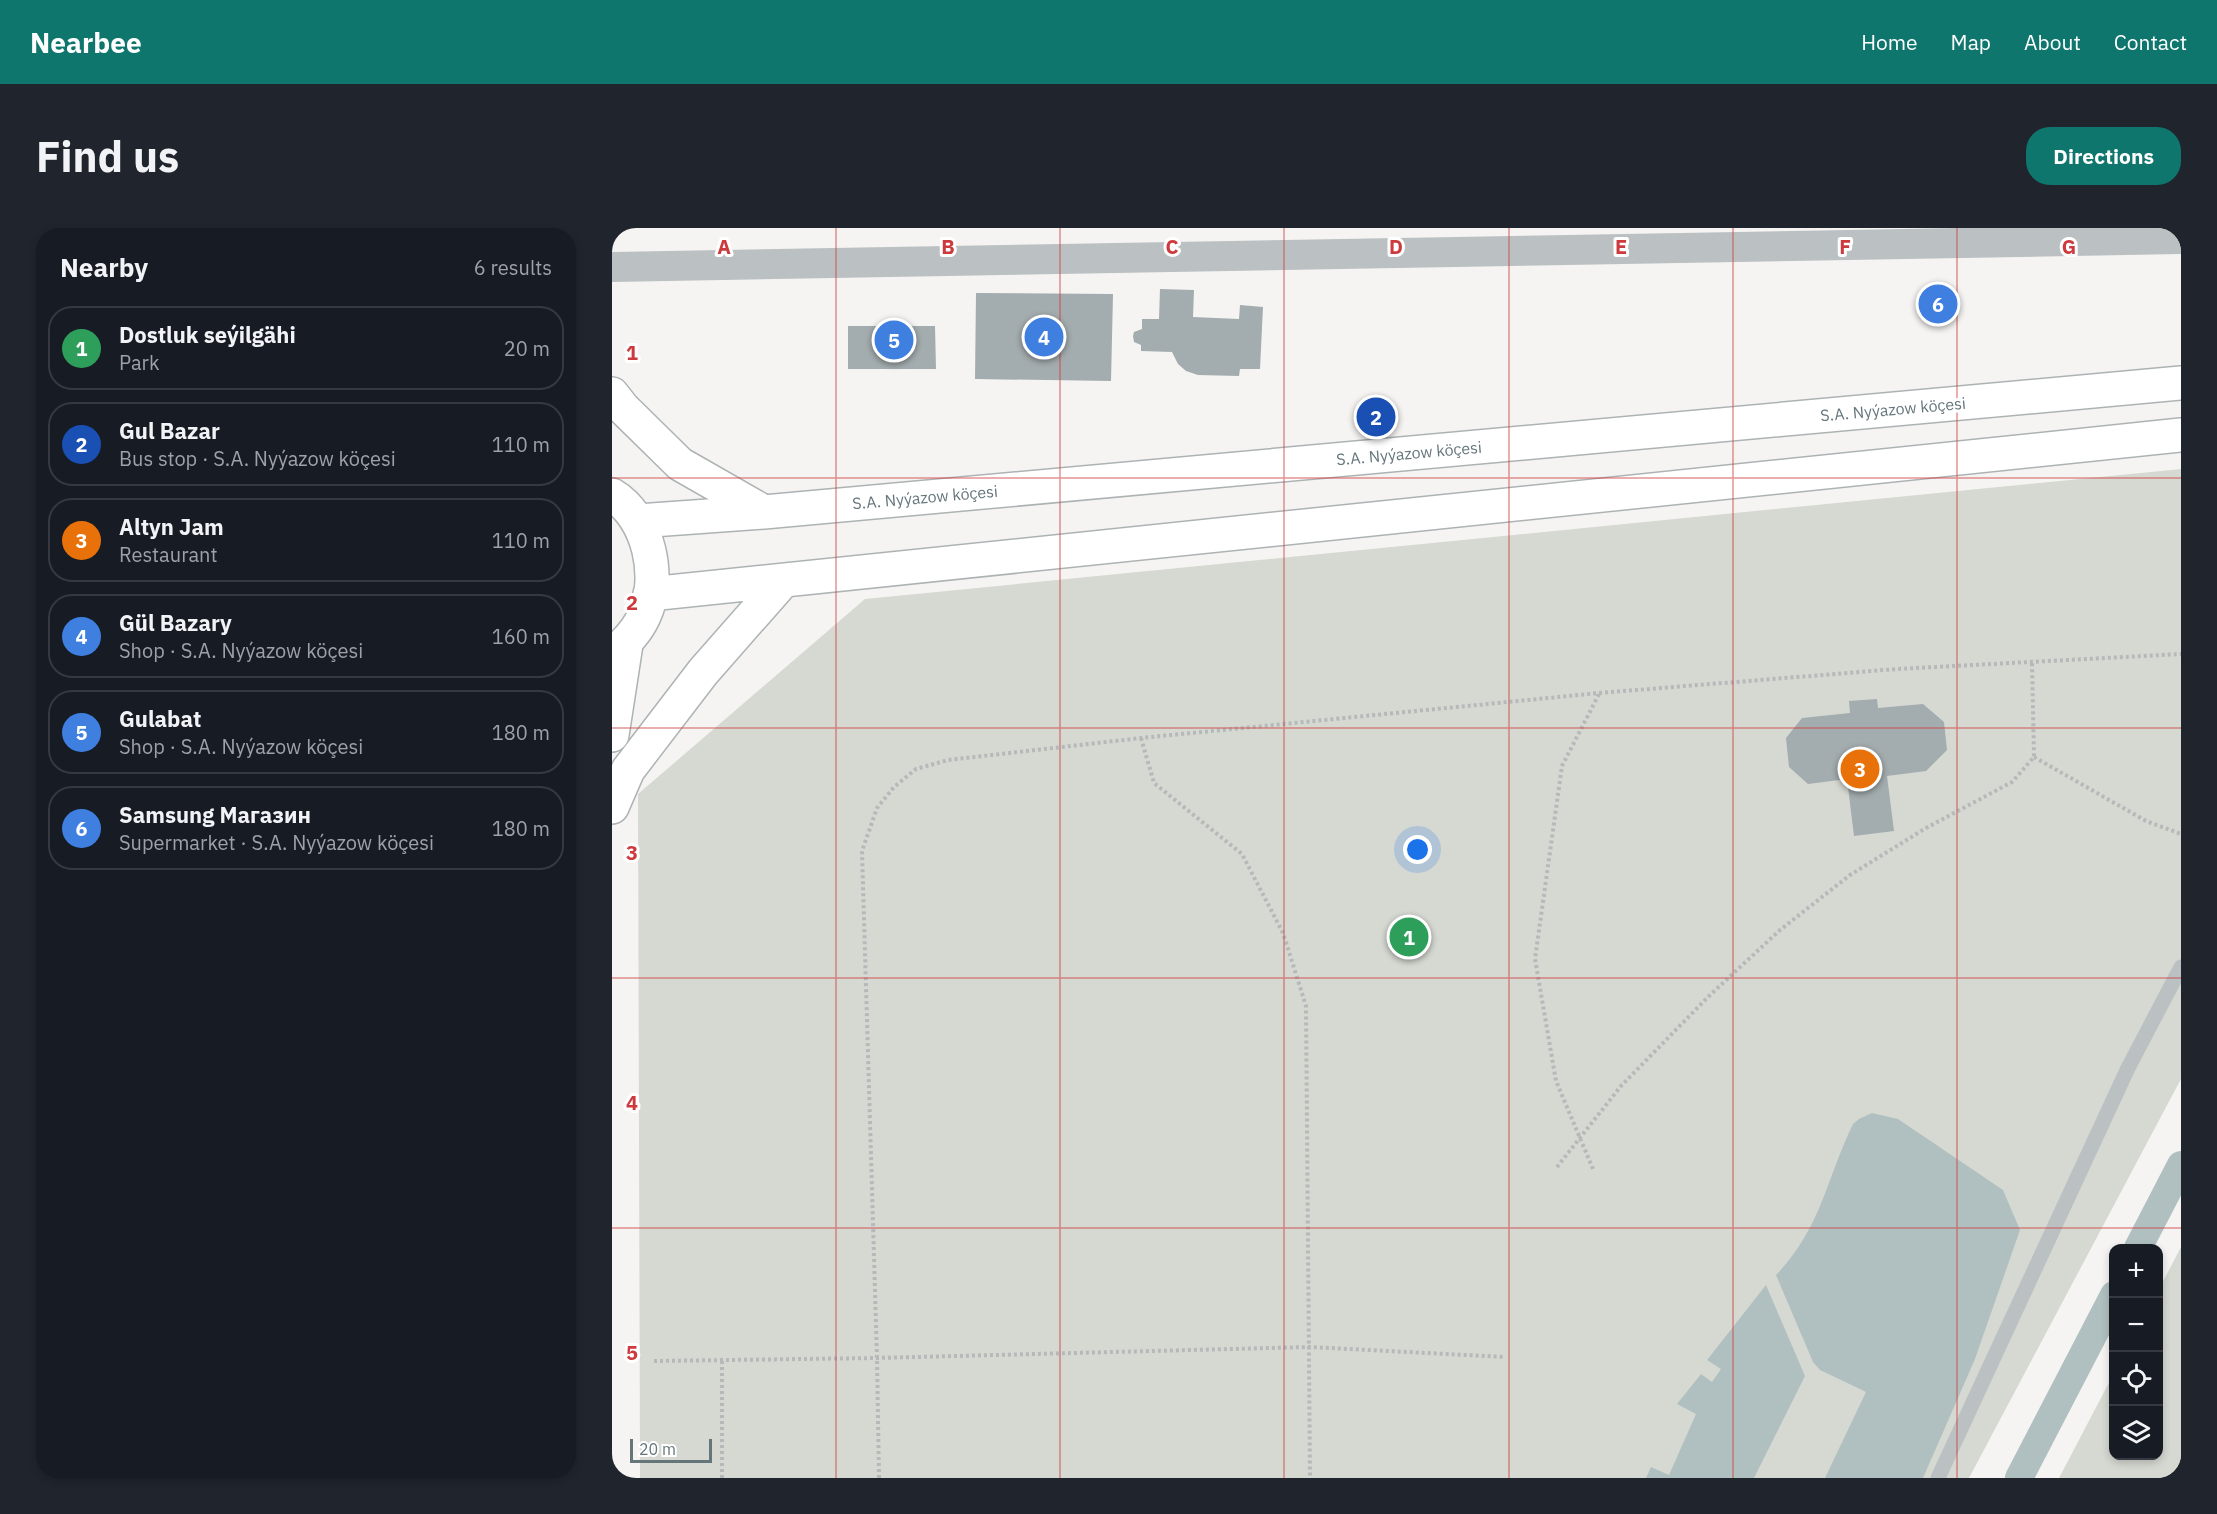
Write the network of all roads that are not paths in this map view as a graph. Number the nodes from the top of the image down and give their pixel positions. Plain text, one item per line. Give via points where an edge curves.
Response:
1 (1994, 235) edge
2 (2181, 239) edge
3 (1465, 240) edge
4 (612, 267) edge
5 (2181, 383) edge
6 (612, 394) edge
7 (2181, 435) edge
8 (612, 495) edge
9 (764, 512) junction
10 (638, 521) junction
11 (783, 580) junction
12 (650, 594) junction
13 (619, 649) edge
14 (612, 735) edge
15 (612, 807) edge
16 (2181, 967) edge
17 (1938, 1478) edge

1 - 2 street
1 - 3 street
3 - 4 street
5 - 9 main road, S.A. Nyýazow köçesi
6 - 9 main road via 680,464
7 - 11 main road
8 - 10 main road
9 - 10 main road, S.A. Nyýazow köçesi
10 - 12 main road via 650,551
11 - 12 main road
11 - 15 main road via 703,672 628,770
12 - 13 main road via 645,615
13 - 14 main road
16 - 17 lane via 2128,1068

